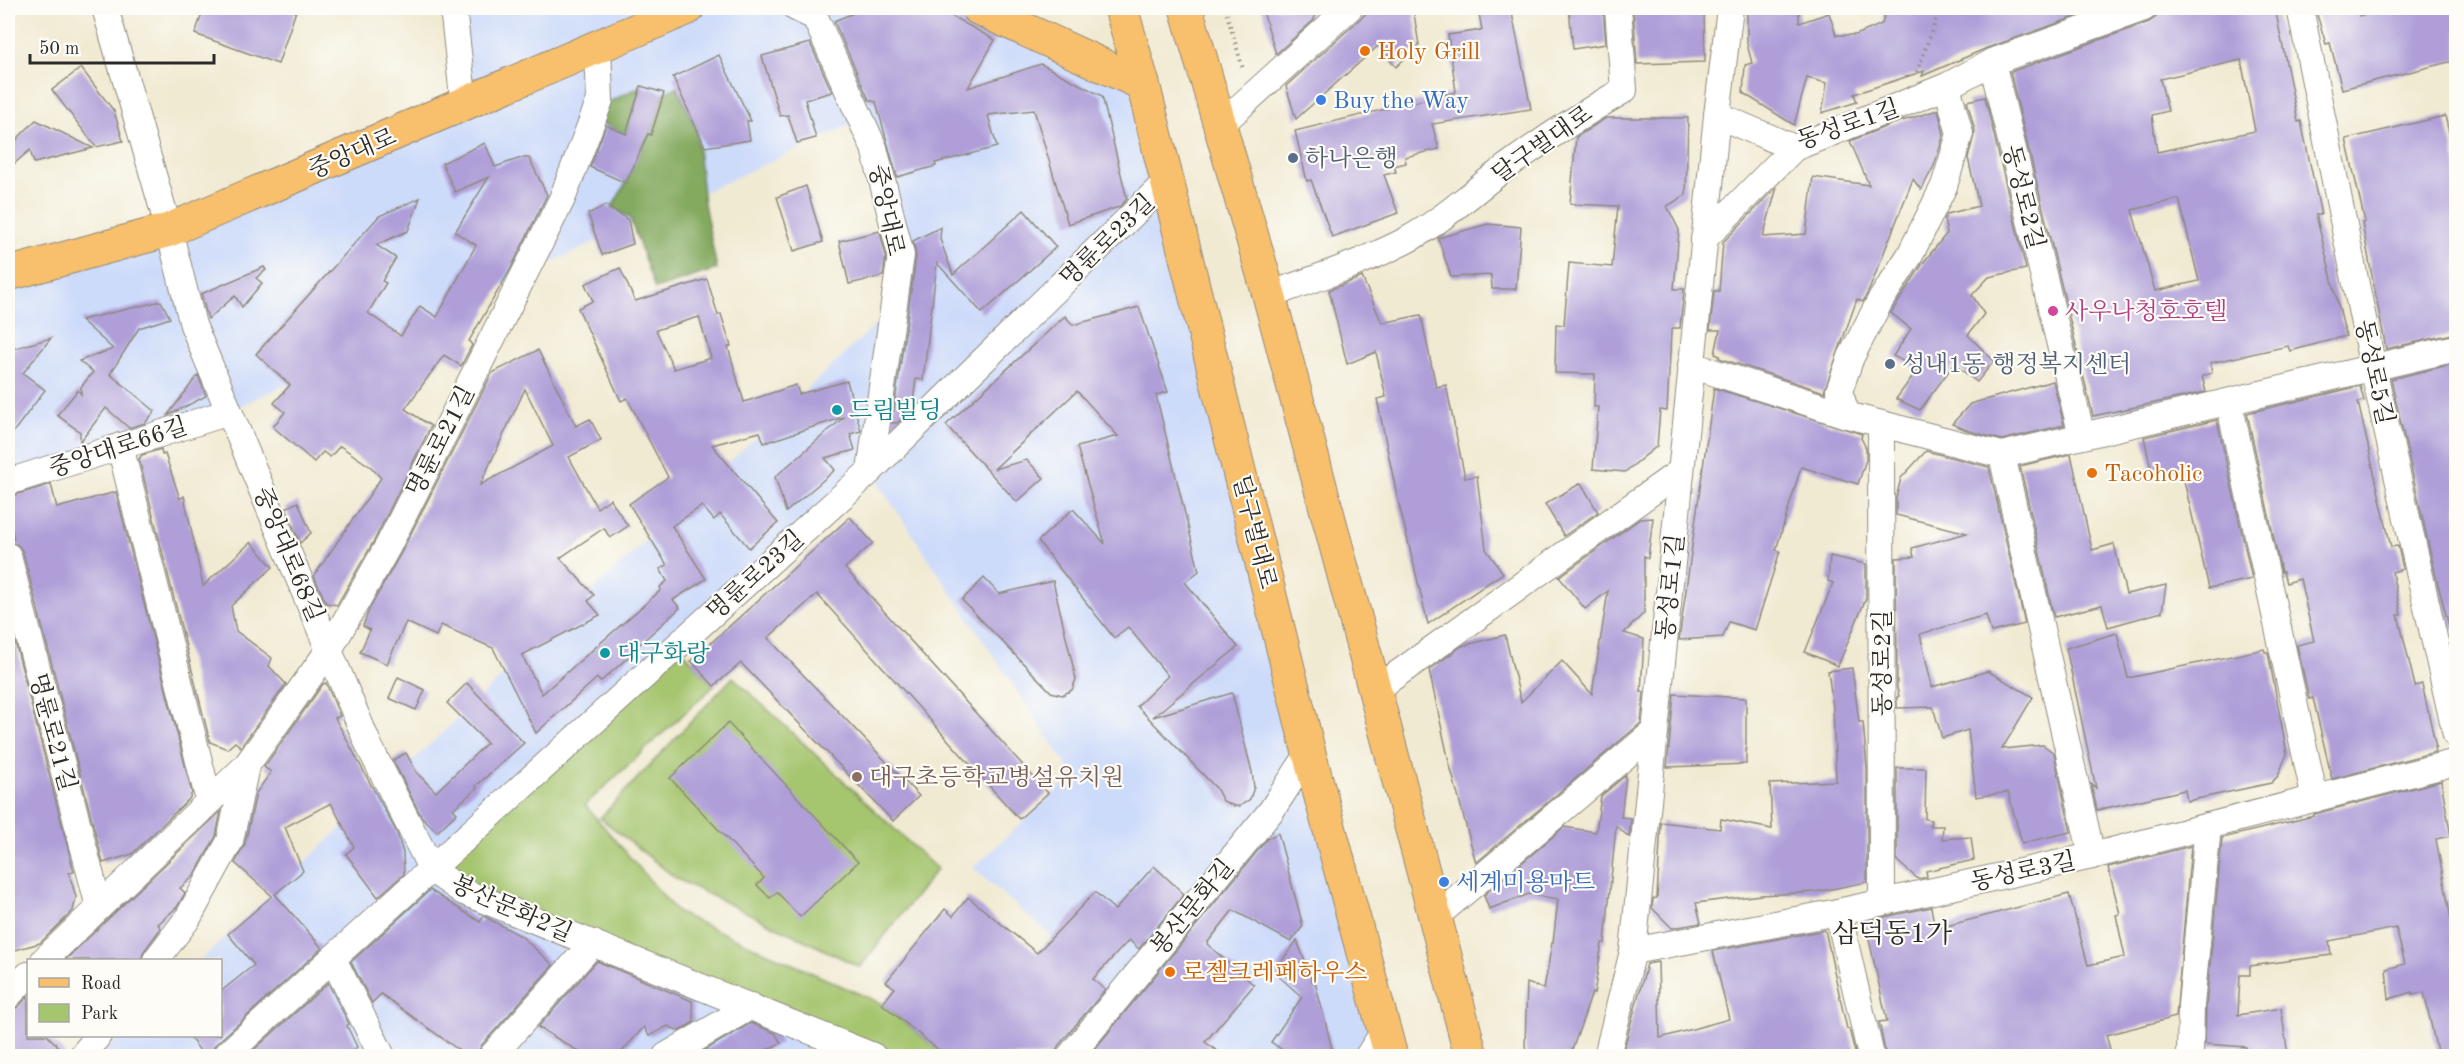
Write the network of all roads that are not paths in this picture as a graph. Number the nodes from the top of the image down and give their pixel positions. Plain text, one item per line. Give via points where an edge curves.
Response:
1 (105, 8) edge
2 (453, 8) edge
3 (688, 8) edge
4 (796, 8) edge
5 (978, 8) edge
6 (1121, 8) edge
7 (1349, 8) edge
8 (1618, 8) edge
9 (1730, 8) edge
10 (2144, 8) edge
11 (2300, 8) edge
12 (1191, 12) edge
13 (598, 47) junction
14 (1992, 62) junction
15 (1143, 84) junction
16 (1947, 86) junction
17 (464, 105) junction
18 (1717, 115) junction
19 (1219, 126) junction
20 (1794, 148) junction
21 (1167, 181) junction
22 (169, 230) junction
23 (1704, 239) junction
24 (8, 274) edge
25 (1269, 295) junction
26 (2457, 348) edge
27 (1691, 365) junction
28 (2373, 368) junction
29 (2229, 402) junction
30 (229, 412) junction
31 (1847, 416) junction
32 (1881, 424) junction
33 (2082, 436) junction
34 (120, 446) junction
35 (2002, 455) junction
36 (870, 471) junction
37 (1681, 471) junction
38 (8, 482) edge
39 (8, 556) edge
40 (329, 650) junction
41 (1375, 690) junction
42 (1655, 731) junction
43 (2457, 735) edge
44 (1309, 753) junction
45 (2457, 762) edge
46 (246, 766) junction
47 (2315, 799) junction
48 (209, 801) junction
49 (2208, 826) junction
50 (2092, 856) junction
51 (432, 870) junction
52 (1882, 902) junction
53 (99, 907) junction
54 (1838, 912) junction
55 (1435, 917) junction
56 (593, 943) junction
57 (1633, 951) junction
58 (45, 959) edge
59 (157, 959) edge
60 (333, 959) junction
61 (27, 976) edge
62 (8, 996) edge
63 (751, 1006) junction
64 (96, 1037) edge
65 (1381, 1048) edge
66 (82, 1056) edge
67 (225, 1056) edge
68 (382, 1056) edge
69 (492, 1056) edge
70 (666, 1056) edge
71 (873, 1056) edge
72 (1070, 1056) edge
73 (1471, 1056) edge
74 (1606, 1056) edge
75 (1871, 1056) edge
76 (2190, 1056) edge

1 - 22 street, 중앙대로68길
2 - 17 street
3 - 13 main road, 중앙대로
4 - 36 street, 중앙대로 via 815,16 873,148 901,255
5 - 15 main road
6 - 15 main road, 달구벌대로
7 - 19 street
8 - 25 street, 달구벌대로 via 1624,90 1578,117 1405,241
9 - 18 street, 동성로1길
10 - 14 street, 동성로1길
11 - 28 street, 동성로5길
12 - 19 main road
13 - 17 main road, 중앙대로
13 - 40 street, 명륜로21길 via 600,100 562,199 388,546
14 - 16 street, 동성로1길
14 - 33 street, 동성로2길
15 - 21 main road, 달구벌대로
16 - 20 street, 동성로1길
16 - 31 street via 1960,134 1944,186 1910,255 1851,357 1839,391
17 - 22 main road, 중앙대로
18 - 20 street, 동성로1길
18 - 23 street, 동성로1길
19 - 25 main road
20 - 23 street
21 - 36 street, 명륜로23길
21 - 44 main road, 달구벌대로
22 - 24 main road, 중앙대로
22 - 30 street, 중앙대로68길 via 192,325
23 - 27 street, 동성로1길
25 - 41 main road
26 - 28 street
27 - 31 street
27 - 37 street, 동성로1길
28 - 29 street
28 - 43 street, 동성로5길
29 - 33 street
29 - 47 street
30 - 34 street, 중앙대로66길
30 - 40 street, 중앙대로68길
31 - 32 street
32 - 35 street
32 - 52 street, 동성로2길
33 - 35 street
34 - 38 street, 중앙대로66길
34 - 48 street
35 - 50 street
36 - 51 street, 명륜로23길
37 - 41 street
37 - 42 street, 동성로1길
39 - 53 street, 명륜로21길
40 - 46 street, 명륜로21길
40 - 51 street, 중앙대로68길 via 369,746
41 - 55 main road
42 - 55 street
42 - 57 street, 동성로1길
44 - 65 main road, 달구벌대로
44 - 72 street, 봉산문화길 via 1270,811
45 - 47 street, 동성로3길
46 - 48 street, 명륜로21길
46 - 59 street via 230,841 188,918
47 - 49 street, 동성로3길
48 - 53 street, 명륜로21길
49 - 50 street, 동성로3길
49 - 76 street
50 - 52 street, 동성로3길
51 - 56 street, 봉산문화2길 via 464,892
51 - 60 street, 명륜로23길
52 - 54 street, 동성로3길
53 - 58 street, 명륜로21길
54 - 57 street, 동성로3길
54 - 75 street
55 - 73 main road
56 - 63 street, 봉산문화2길
56 - 69 street, 봉산문화2길
57 - 74 street, 동성로1길
60 - 67 street, 명륜로23길
60 - 68 street
61 - 62 street
63 - 70 street
63 - 71 street, 봉산문화2길
64 - 66 street

